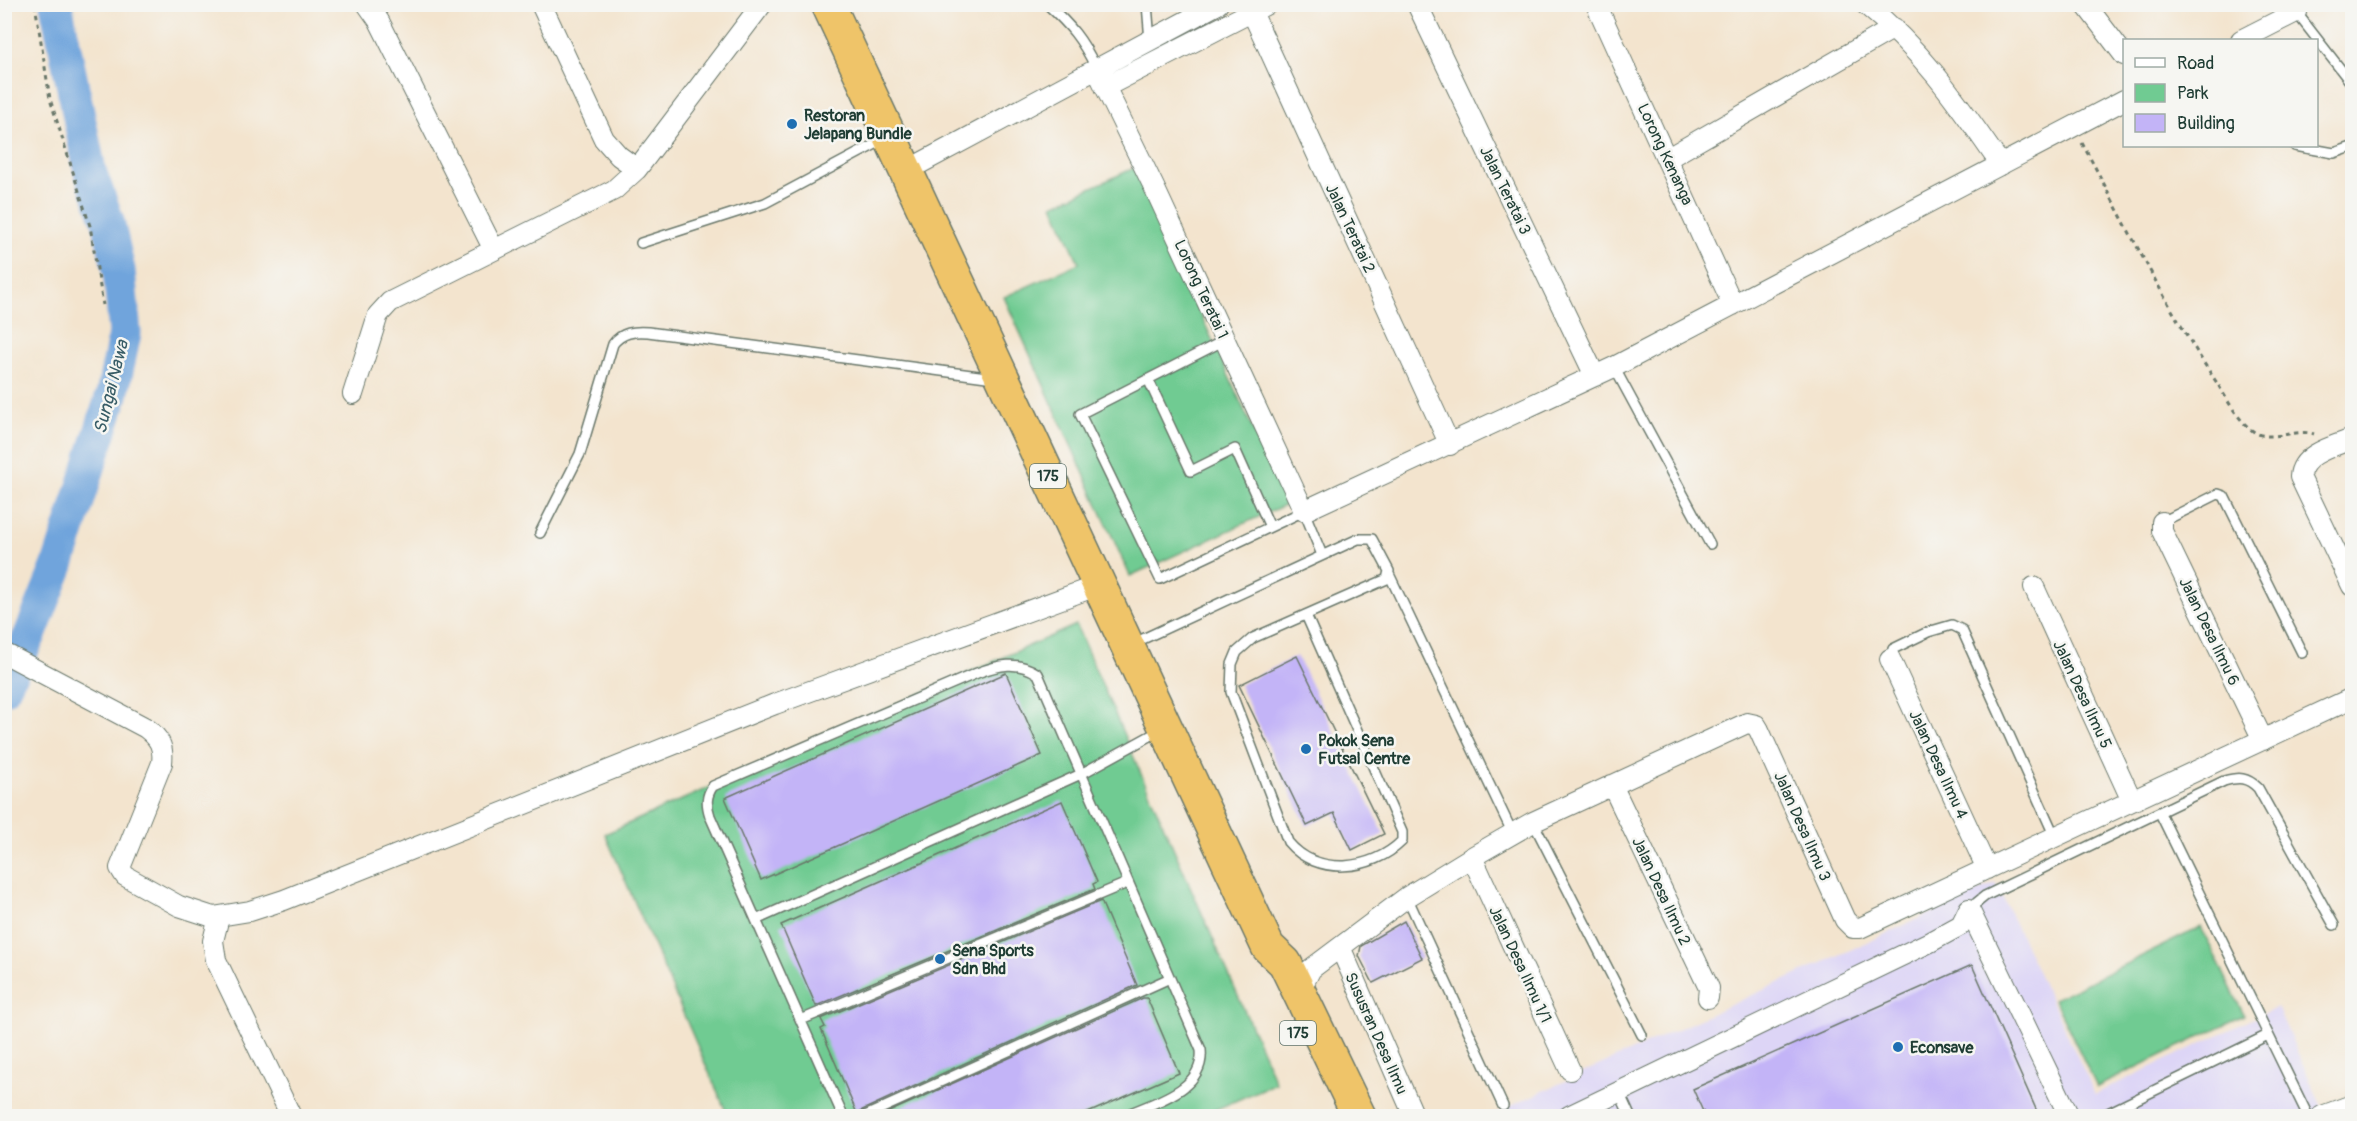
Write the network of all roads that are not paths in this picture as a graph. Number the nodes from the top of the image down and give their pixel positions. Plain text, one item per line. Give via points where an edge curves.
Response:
1 (367, 4) edge
2 (541, 4) edge
3 (762, 4) edge
4 (828, 4) edge
5 (1047, 4) edge
6 (1147, 4) edge
7 (1218, 4) edge
8 (1417, 4) edge
9 (1596, 4) edge
10 (1865, 4) edge
11 (2085, 4) edge
12 (1260, 8) edge
13 (2293, 8) edge
14 (1894, 28) junction
15 (2243, 39) edge
16 (2317, 39) edge
17 (2318, 40) edge
18 (1150, 41) junction
19 (2123, 54) edge
20 (1096, 68) junction
21 (2352, 84) edge
22 (1105, 87) junction
23 (2123, 101) edge
24 (890, 137) junction
25 (2301, 147) edge
26 (2352, 147) edge
27 (1668, 158) junction
28 (2001, 165) junction
29 (637, 169) junction
30 (906, 171) junction
31 (641, 243) dead end
32 (495, 250) junction
33 (1733, 305) junction
34 (1225, 340) junction
35 (1614, 367) junction
36 (1595, 376) junction
37 (1003, 379) junction
38 (1148, 379) junction
39 (352, 394) dead end
40 (2352, 439) edge
41 (1450, 445) junction
42 (1304, 511) junction
43 (2162, 522) joint
44 (1270, 527) junction
45 (540, 533) dead end
46 (1710, 544) dead end
47 (1322, 555) junction
48 (1389, 574) junction
49 (1099, 585) junction
50 (2352, 586) edge
51 (2034, 587) dead end
52 (1306, 615) junction
53 (1128, 646) junction
54 (2302, 653) dead end
55 (6, 654) edge
56 (1890, 658) joint
57 (2352, 698) edge
58 (1166, 727) junction
59 (2264, 740) junction
60 (1081, 774) junction
61 (1612, 785) junction
62 (2132, 801) junction
63 (2160, 813) junction
64 (1533, 822) junction
65 (1513, 834) junction
66 (2055, 837) junction
67 (1472, 857) junction
68 (1987, 869) junction
69 (1127, 883) junction
70 (1407, 897) junction
71 (1969, 909) junction
72 (219, 917) junction
73 (756, 920) junction
74 (2334, 925) dead end
75 (1341, 949) junction
76 (1292, 969) junction
77 (1170, 978) junction
78 (1708, 998) dead end
79 (801, 1020) junction
80 (1642, 1035) dead end
81 (2268, 1035) junction
82 (1570, 1071) dead end
83 (1618, 1092) junction
84 (2352, 1105) edge
85 (1503, 1106) dead end
86 (291, 1116) edge
87 (843, 1116) edge
88 (865, 1116) edge
89 (1124, 1116) edge
90 (1338, 1116) edge
91 (1359, 1116) edge
92 (1414, 1116) edge
93 (1569, 1116) edge
94 (1630, 1116) edge
95 (2069, 1116) edge
96 (2102, 1116) edge
97 (2308, 1116) edge
98 (2322, 1116) edge

1 - 32 street
2 - 29 street via 604,139
3 - 29 street
4 - 24 highway, 175
5 - 20 lane via 1078,33
6 - 18 lane
7 - 18 street
8 - 36 street, Jalan Teratai 3
9 - 27 street, Lorong Kenanga
10 - 14 street
11 - 19 street
12 - 22 street
12 - 41 street, Jalan Teratai 2
13 - 15 street
13 - 16 lane
14 - 27 street
14 - 28 street via 1937,74
17 - 21 lane
18 - 20 street
20 - 22 street, Lorong Teratai 1
20 - 30 street
22 - 34 street, Lorong Teratai 1
23 - 28 street
24 - 30 highway, 175
24 - 31 lane via 765,203
25 - 26 lane via 2334,153
27 - 33 street, Lorong Kenanga
28 - 33 street
29 - 32 street via 614,190
30 - 37 highway, 175
32 - 39 street via 390,302 378,315
33 - 35 street
34 - 38 lane
34 - 42 street, Lorong Teratai 1
35 - 36 street
35 - 46 lane
36 - 41 street
37 - 45 lane via 631,332 613,344 580,454
37 - 49 highway, 175
38 - 44 lane via 1191,471 1235,449
38 - 44 lane via 1080,414 1160,579
40 - 50 street via 2309,458 2300,471
41 - 42 street
42 - 44 lane
42 - 47 lane
43 - 54 lane via 2218,494 2224,496
43 - 59 street, Jalan Desa Ilmu 6 via 2162,531
47 - 48 lane via 1369,537
47 - 53 lane
48 - 52 lane via 1382,582
48 - 65 lane
49 - 53 highway, 175
49 - 72 street via 775,704 284,900
51 - 62 street, Jalan Desa Ilmu 5
52 - 52 lane via 1244,644 1232,664 1231,692 1288,842 1313,860 1354,867 1395,848 1402,841 1402,832
53 - 58 highway, 175
55 - 72 street via 158,737 162,763 120,868 125,876 179,906
56 - 66 lane via 1893,650 1928,632 1952,626 1962,630
56 - 68 street, Jalan Desa Ilmu 4
57 - 59 street
58 - 60 lane
58 - 76 highway, 175
59 - 62 street
60 - 69 lane
60 - 73 lane
60 - 73 lane via 1038,674 1027,666 1015,665 976,673 713,786 708,792 708,808
61 - 64 street
61 - 68 street, Jalan Desa Ilmu 3 via 1751,723 1760,730 1845,920 1856,928
61 - 78 street, Jalan Desa Ilmu 2 via 1709,988
62 - 66 street
63 - 71 lane via 1985,896
63 - 74 lane via 2224,781 2249,779 2258,788
63 - 81 lane
64 - 65 street
64 - 80 lane
65 - 67 street
66 - 68 street
67 - 70 street
67 - 82 street, Jalan Desa Ilmu 1/1
69 - 77 lane
69 - 79 lane
70 - 75 street
70 - 85 lane
71 - 83 street via 1961,925 1938,938
71 - 95 street
72 - 86 street via 213,941 216,960
73 - 79 lane
75 - 76 street
75 - 92 street, Sususran Desa Ilmu
76 - 90 highway, 175 via 1269,971
76 - 91 highway, 175
77 - 88 lane
77 - 89 lane via 1201,1050 1202,1063 1192,1082
79 - 87 lane
81 - 96 lane
81 - 97 lane
83 - 93 street
83 - 94 lane
84 - 98 street

